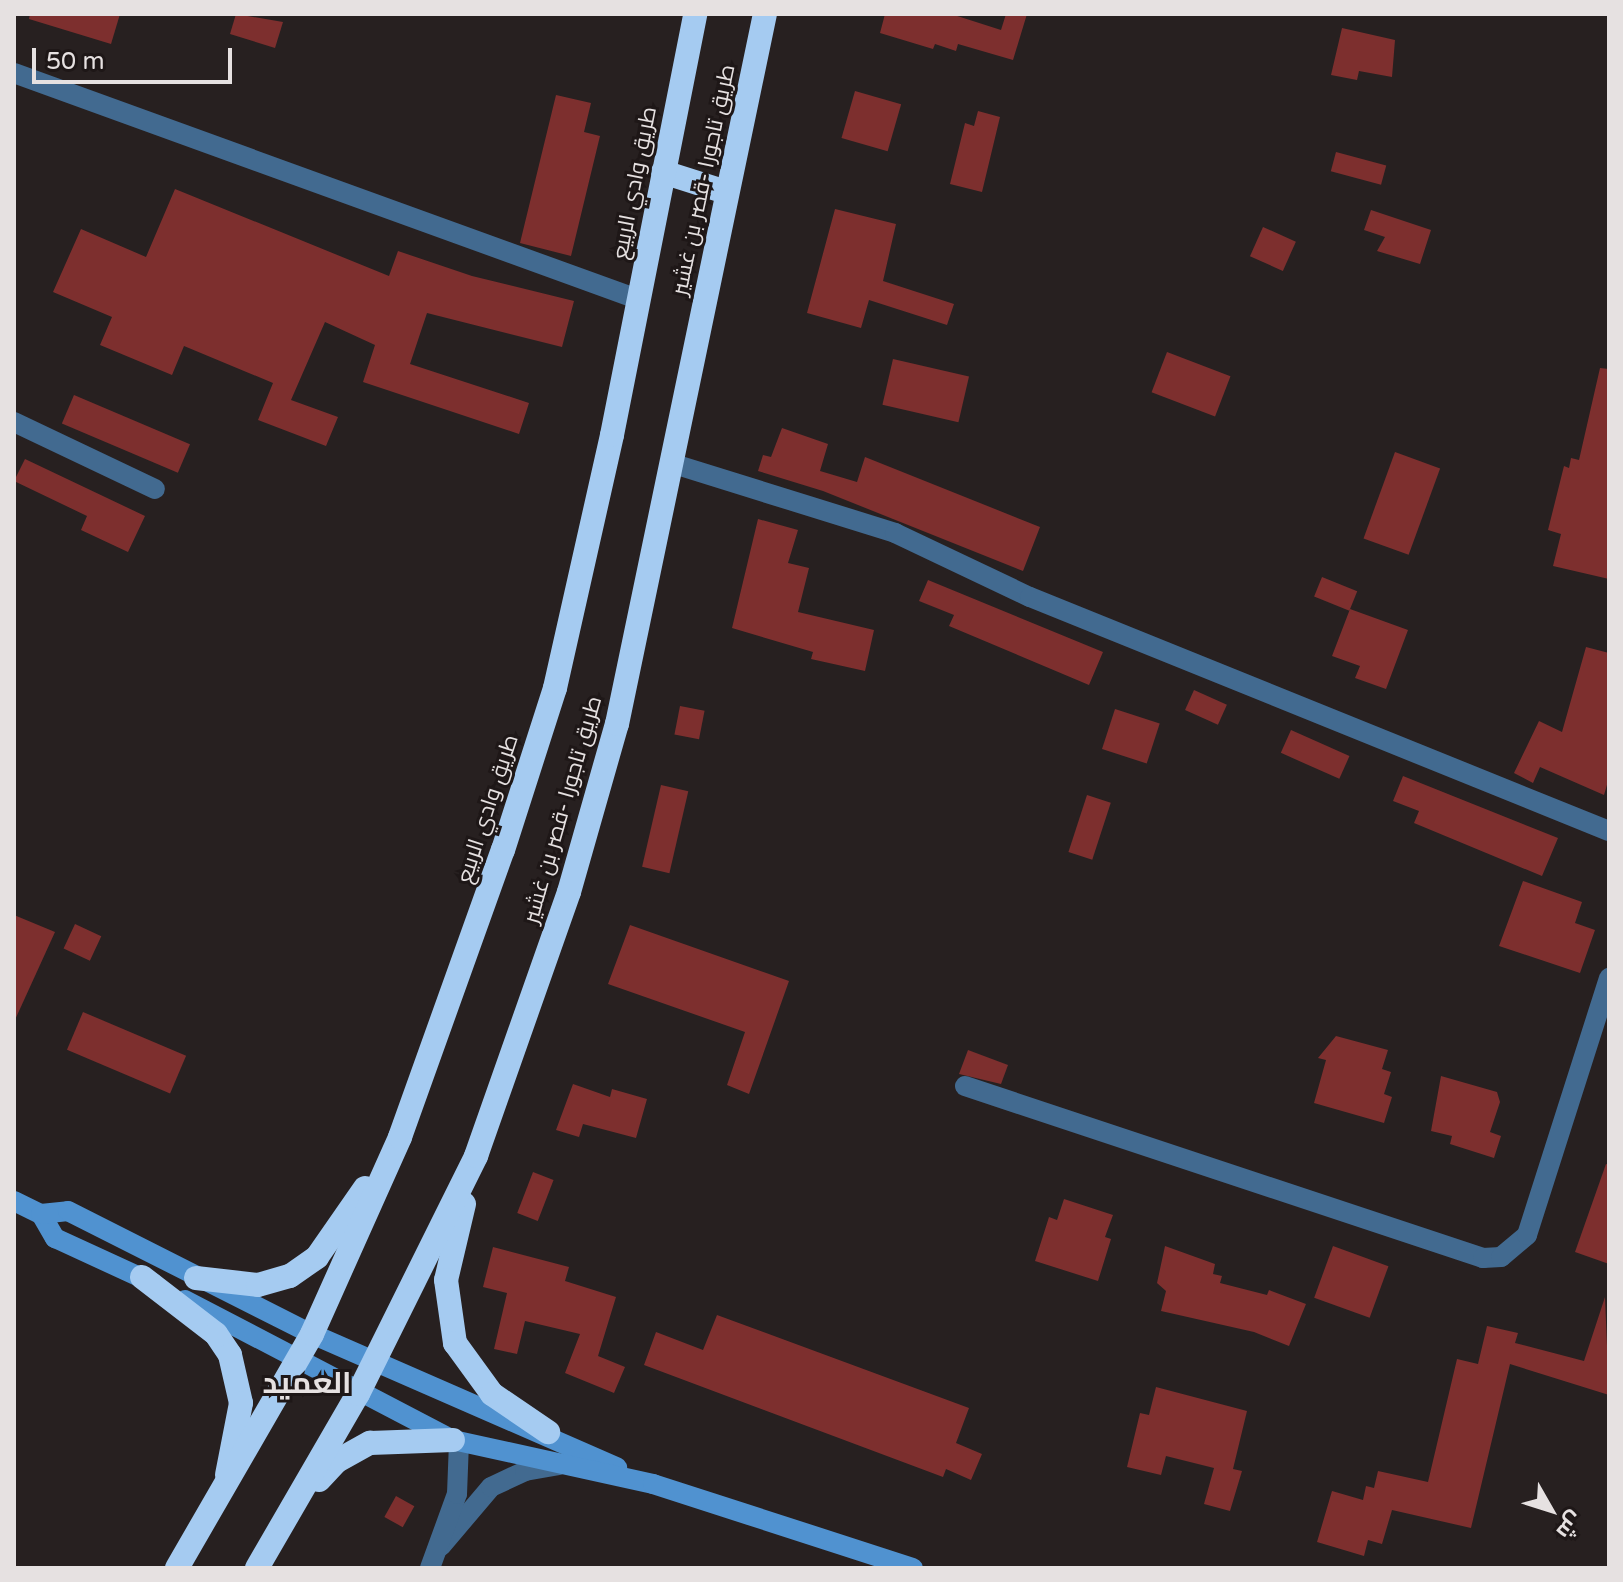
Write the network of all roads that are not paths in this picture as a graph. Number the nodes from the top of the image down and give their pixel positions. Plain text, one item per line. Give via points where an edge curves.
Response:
1 (695, 14) edge
2 (765, 14) edge
3 (14, 73) edge
4 (663, 172) junction
5 (726, 192) junction
6 (640, 300) junction
7 (14, 422) edge
8 (674, 464) junction
9 (155, 489) dead end
10 (1609, 831) edge
11 (1609, 978) edge
12 (965, 1086) dead end
13 (400, 1137) junction
14 (476, 1156) junction
15 (14, 1201) edge
16 (41, 1214) junction
17 (142, 1277) junction
18 (196, 1278) junction
19 (312, 1334) junction
20 (299, 1361) junction
21 (375, 1362) junction
22 (358, 1394) junction
23 (548, 1432) junction
24 (456, 1441) junction
25 (559, 1465) junction
26 (653, 1484) junction
27 (222, 1497) junction
28 (292, 1508) junction
29 (441, 1546) junction
30 (177, 1568) edge
31 (257, 1568) edge
32 (430, 1568) edge
33 (913, 1568) edge

1 - 4 highway, طريق وادي الربيع
2 - 5 highway, طريق تاجورا -قصر بن غشير
3 - 6 street
4 - 5 highway
4 - 6 highway, طريق وادي الربيع
5 - 8 highway, طريق تاجورا -قصر بن غشير
6 - 13 highway, طريق وادي الربيع via 555,688
7 - 9 street
8 - 10 street via 895,533 1030,597
8 - 14 highway, طريق تاجورا -قصر بن غشير via 617,724 569,892
11 - 12 street via 1527,1235 1501,1257 1483,1258
13 - 18 highway via 305,1268 258,1285
13 - 19 highway, طريق وادي الربيع
14 - 21 highway, طريق تاجورا -قصر بن غشير
14 - 23 highway via 446,1280 448,1322 477,1379
15 - 16 main road
16 - 17 main road via 55,1238
16 - 18 main road via 68,1211
17 - 20 main road
17 - 27 highway via 216,1334 239,1378 241,1403
18 - 19 main road
19 - 20 highway, طريق وادي الربيع
19 - 21 main road
20 - 22 main road
20 - 27 highway, طريق وادي الربيع
21 - 22 highway, طريق تاجورا -قصر بن غشير
21 - 23 main road
22 - 24 main road
22 - 28 highway, طريق تاجورا -قصر بن غشير
23 - 26 main road
24 - 25 main road
24 - 28 highway via 370,1443 337,1461
24 - 29 street via 457,1494
25 - 26 main road
25 - 29 street via 525,1471 491,1487
26 - 33 main road
27 - 30 highway, طريق وادي الربيع
28 - 31 highway, طريق تاجورا -قصر بن غشير
29 - 32 street

